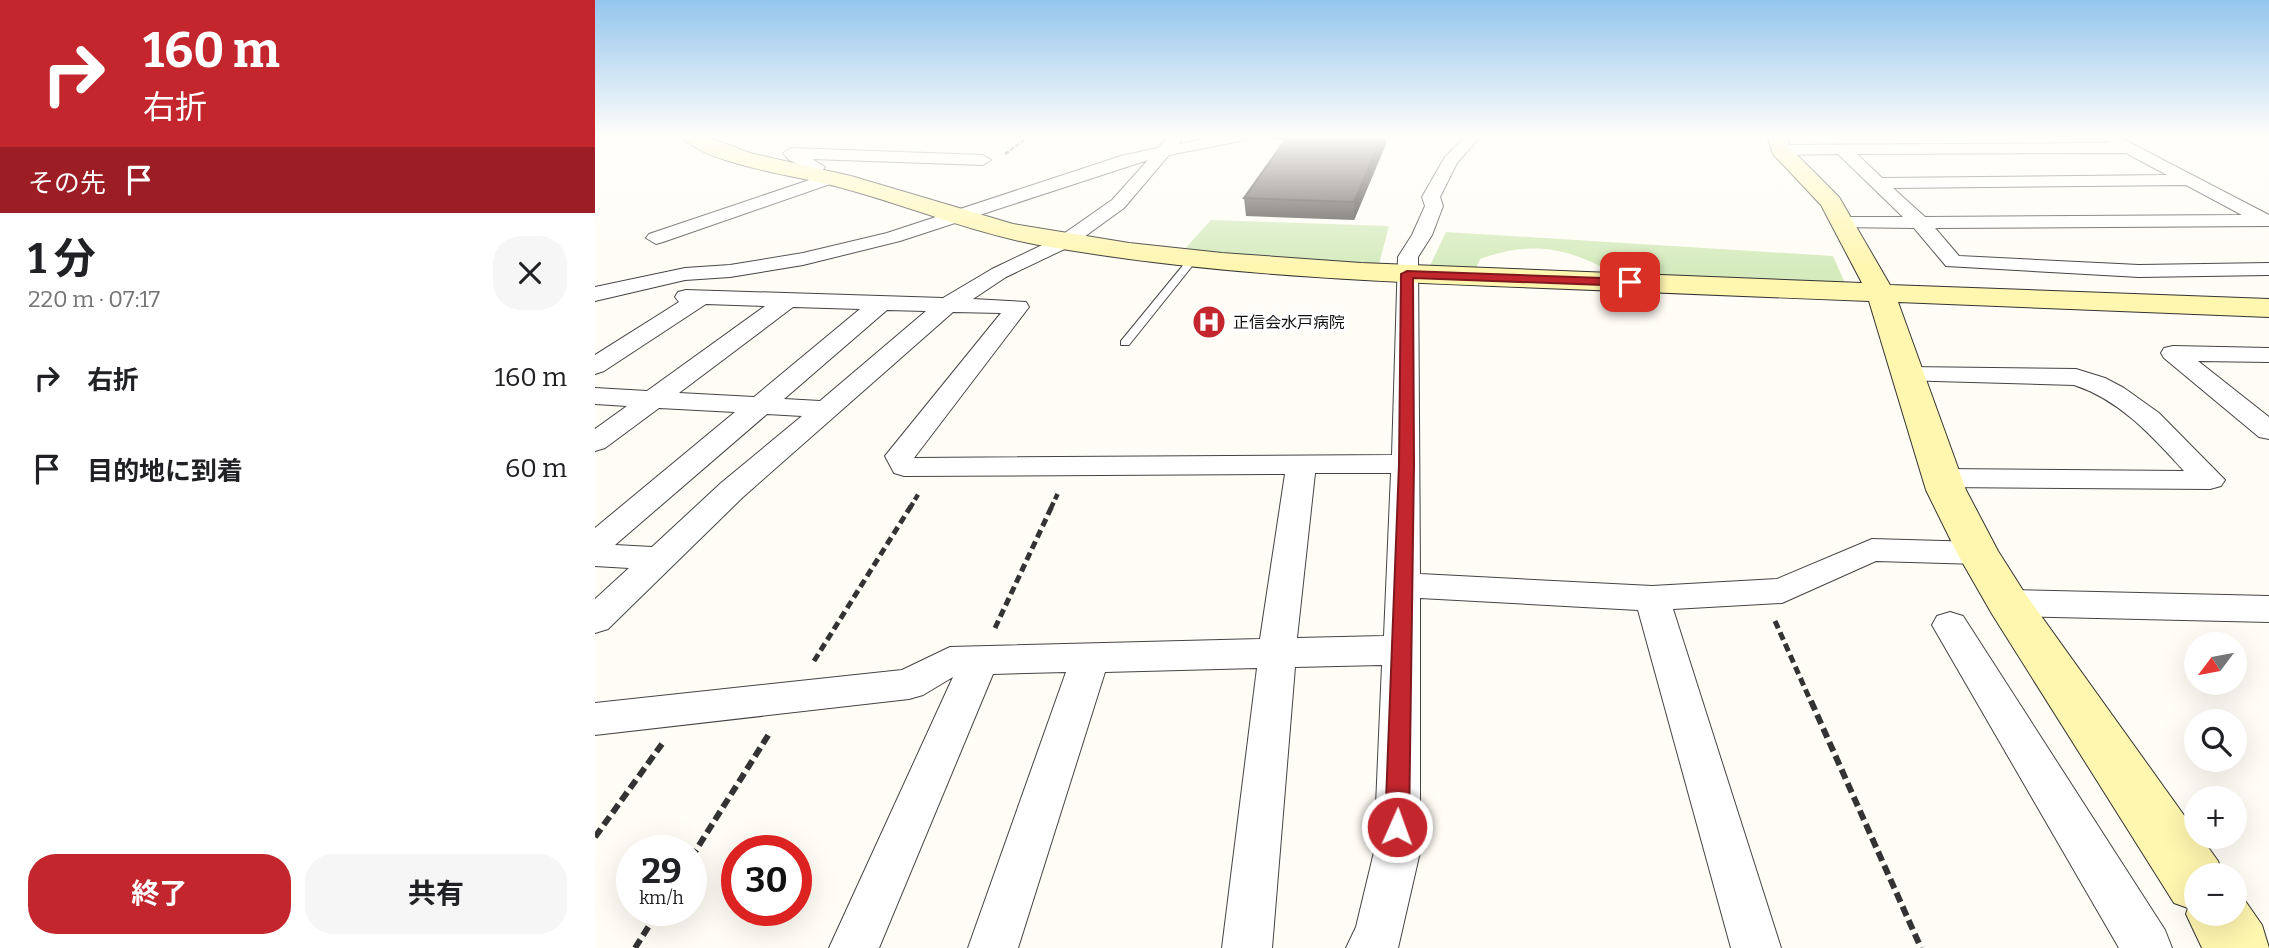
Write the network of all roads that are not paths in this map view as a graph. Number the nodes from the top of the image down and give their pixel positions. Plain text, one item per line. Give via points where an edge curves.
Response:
1 (806, 180) edge
2 (838, 180) edge
3 (1062, 180) edge
4 (1139, 180) edge
5 (1441, 180) edge
6 (1812, 180) edge
7 (1875, 180) edge
8 (2165, 180) edge
9 (2190, 180) edge
10 (1878, 183) junction
11 (956, 215) junction
12 (2267, 222) edge
13 (1844, 223) junction
14 (1920, 223) junction
15 (656, 238) dead end
16 (1066, 241) junction
17 (1192, 260) junction
18 (2269, 269) edge
19 (1407, 274) junction
20 (1880, 292) junction
21 (595, 294) edge
22 (788, 300) junction
23 (880, 304) junction
24 (946, 306) junction
25 (2269, 308) edge
26 (1125, 343) dead end
27 (2269, 355) edge
28 (595, 366) edge
29 (1908, 375) junction
30 (595, 396) edge
31 (653, 399) junction
32 (759, 405) junction
33 (827, 409) junction
34 (2269, 430) edge
35 (595, 442) edge
36 (1301, 464) junction
37 (1406, 464) junction
38 (1942, 478) junction
39 (595, 545) edge
40 (1978, 553) junction
41 (595, 555) edge
42 (659, 559) junction
43 (1404, 585) junction
44 (1651, 598) junction
45 (2008, 603) junction
46 (2266, 612) edge
47 (595, 620) edge
48 (1950, 625) dead end
49 (1403, 650) junction
50 (1277, 653) junction
51 (1090, 658) junction
52 (980, 660) junction
53 (595, 719) edge
54 (2184, 864) edge
55 (2225, 926) edge
56 (854, 948) edge
57 (993, 948) edge
58 (1247, 948) edge
59 (1371, 948) edge
60 (1756, 948) edge
61 (2147, 948) edge
62 (2239, 948) edge

1 - 15 street
2 - 11 street
3 - 11 street
4 - 16 street via 1118,204
5 - 19 street via 1431,197 1434,206 1422,235 1408,257
6 - 13 street
7 - 10 street
8 - 10 street
9 - 12 street
10 - 14 street
11 - 16 street
11 - 21 street via 893,237 803,258 685,274
12 - 14 street
13 - 14 street
13 - 20 street
14 - 18 street via 1953,262 2139,271
16 - 17 street
16 - 24 street via 999,273
17 - 19 street
17 - 26 lane
19 - 20 street
19 - 37 street
20 - 25 street
20 - 29 street
22 - 23 street
22 - 28 street via 694,297
22 - 31 street
23 - 24 street
23 - 32 street
24 - 33 street
24 - 36 street via 1018,307 899,456 904,467
27 - 34 street via 2173,353
29 - 38 street
29 - 38 street via 2077,377 2098,382 2122,394 2210,480
30 - 31 street
31 - 32 street
31 - 35 street
32 - 33 street
32 - 39 street
33 - 42 street
36 - 37 street
36 - 50 street
37 - 43 street
38 - 40 street
40 - 44 street via 1872,550 1782,591
40 - 45 street
41 - 42 street
42 - 47 street
43 - 44 street
43 - 49 street
44 - 60 street
45 - 46 street
45 - 54 street
48 - 61 street
49 - 50 street
49 - 59 street via 1397,852 1378,937
50 - 51 street
50 - 58 street
51 - 52 street
51 - 57 street
52 - 53 street via 950,661 909,684
52 - 56 street
55 - 62 street

